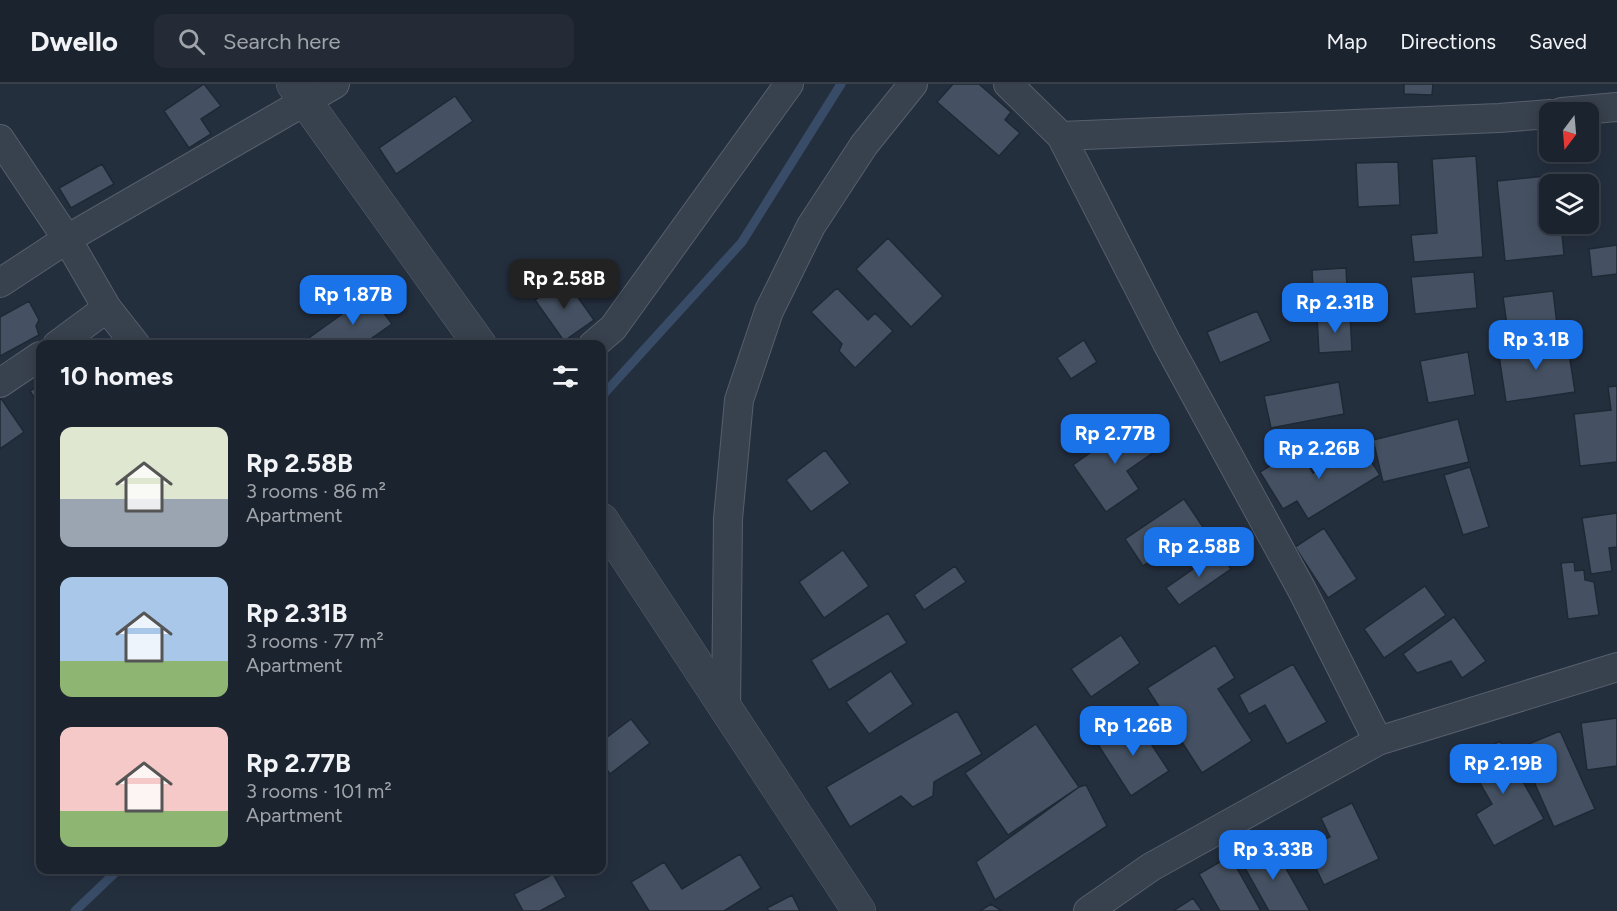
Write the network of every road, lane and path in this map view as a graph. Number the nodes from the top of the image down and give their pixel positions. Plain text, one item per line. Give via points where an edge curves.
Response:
1 (335, 84) edge
2 (789, 84) edge
3 (913, 84) edge
4 (1008, 84) edge
5 (299, 93) edge
6 (1617, 107) edge
7 (1599, 109) edge
8 (1539, 115) edge
9 (1061, 136) junction
10 (0, 139) edge
11 (67, 239) junction
12 (0, 283) edge
13 (107, 308) junction
14 (64, 340) edge
15 (132, 340) edge
16 (476, 340) edge
17 (599, 340) edge
18 (36, 359) edge
19 (0, 383) edge
20 (606, 526) edge
21 (1617, 667) edge
22 (726, 709) junction
23 (1378, 741) junction
24 (860, 911) edge
25 (1088, 911) edge

1 - 5 street
2 - 17 street via 614,328
3 - 22 street via 864,145 811,226 769,311 739,400 728,519
4 - 9 street
5 - 11 street
5 - 16 street
6 - 7 street
8 - 9 street
9 - 23 street via 1178,363 1303,591
10 - 11 street
11 - 12 street
11 - 13 street
13 - 14 street
13 - 15 street
18 - 19 street
20 - 22 street
21 - 23 street
22 - 24 street
23 - 25 street via 1151,867

